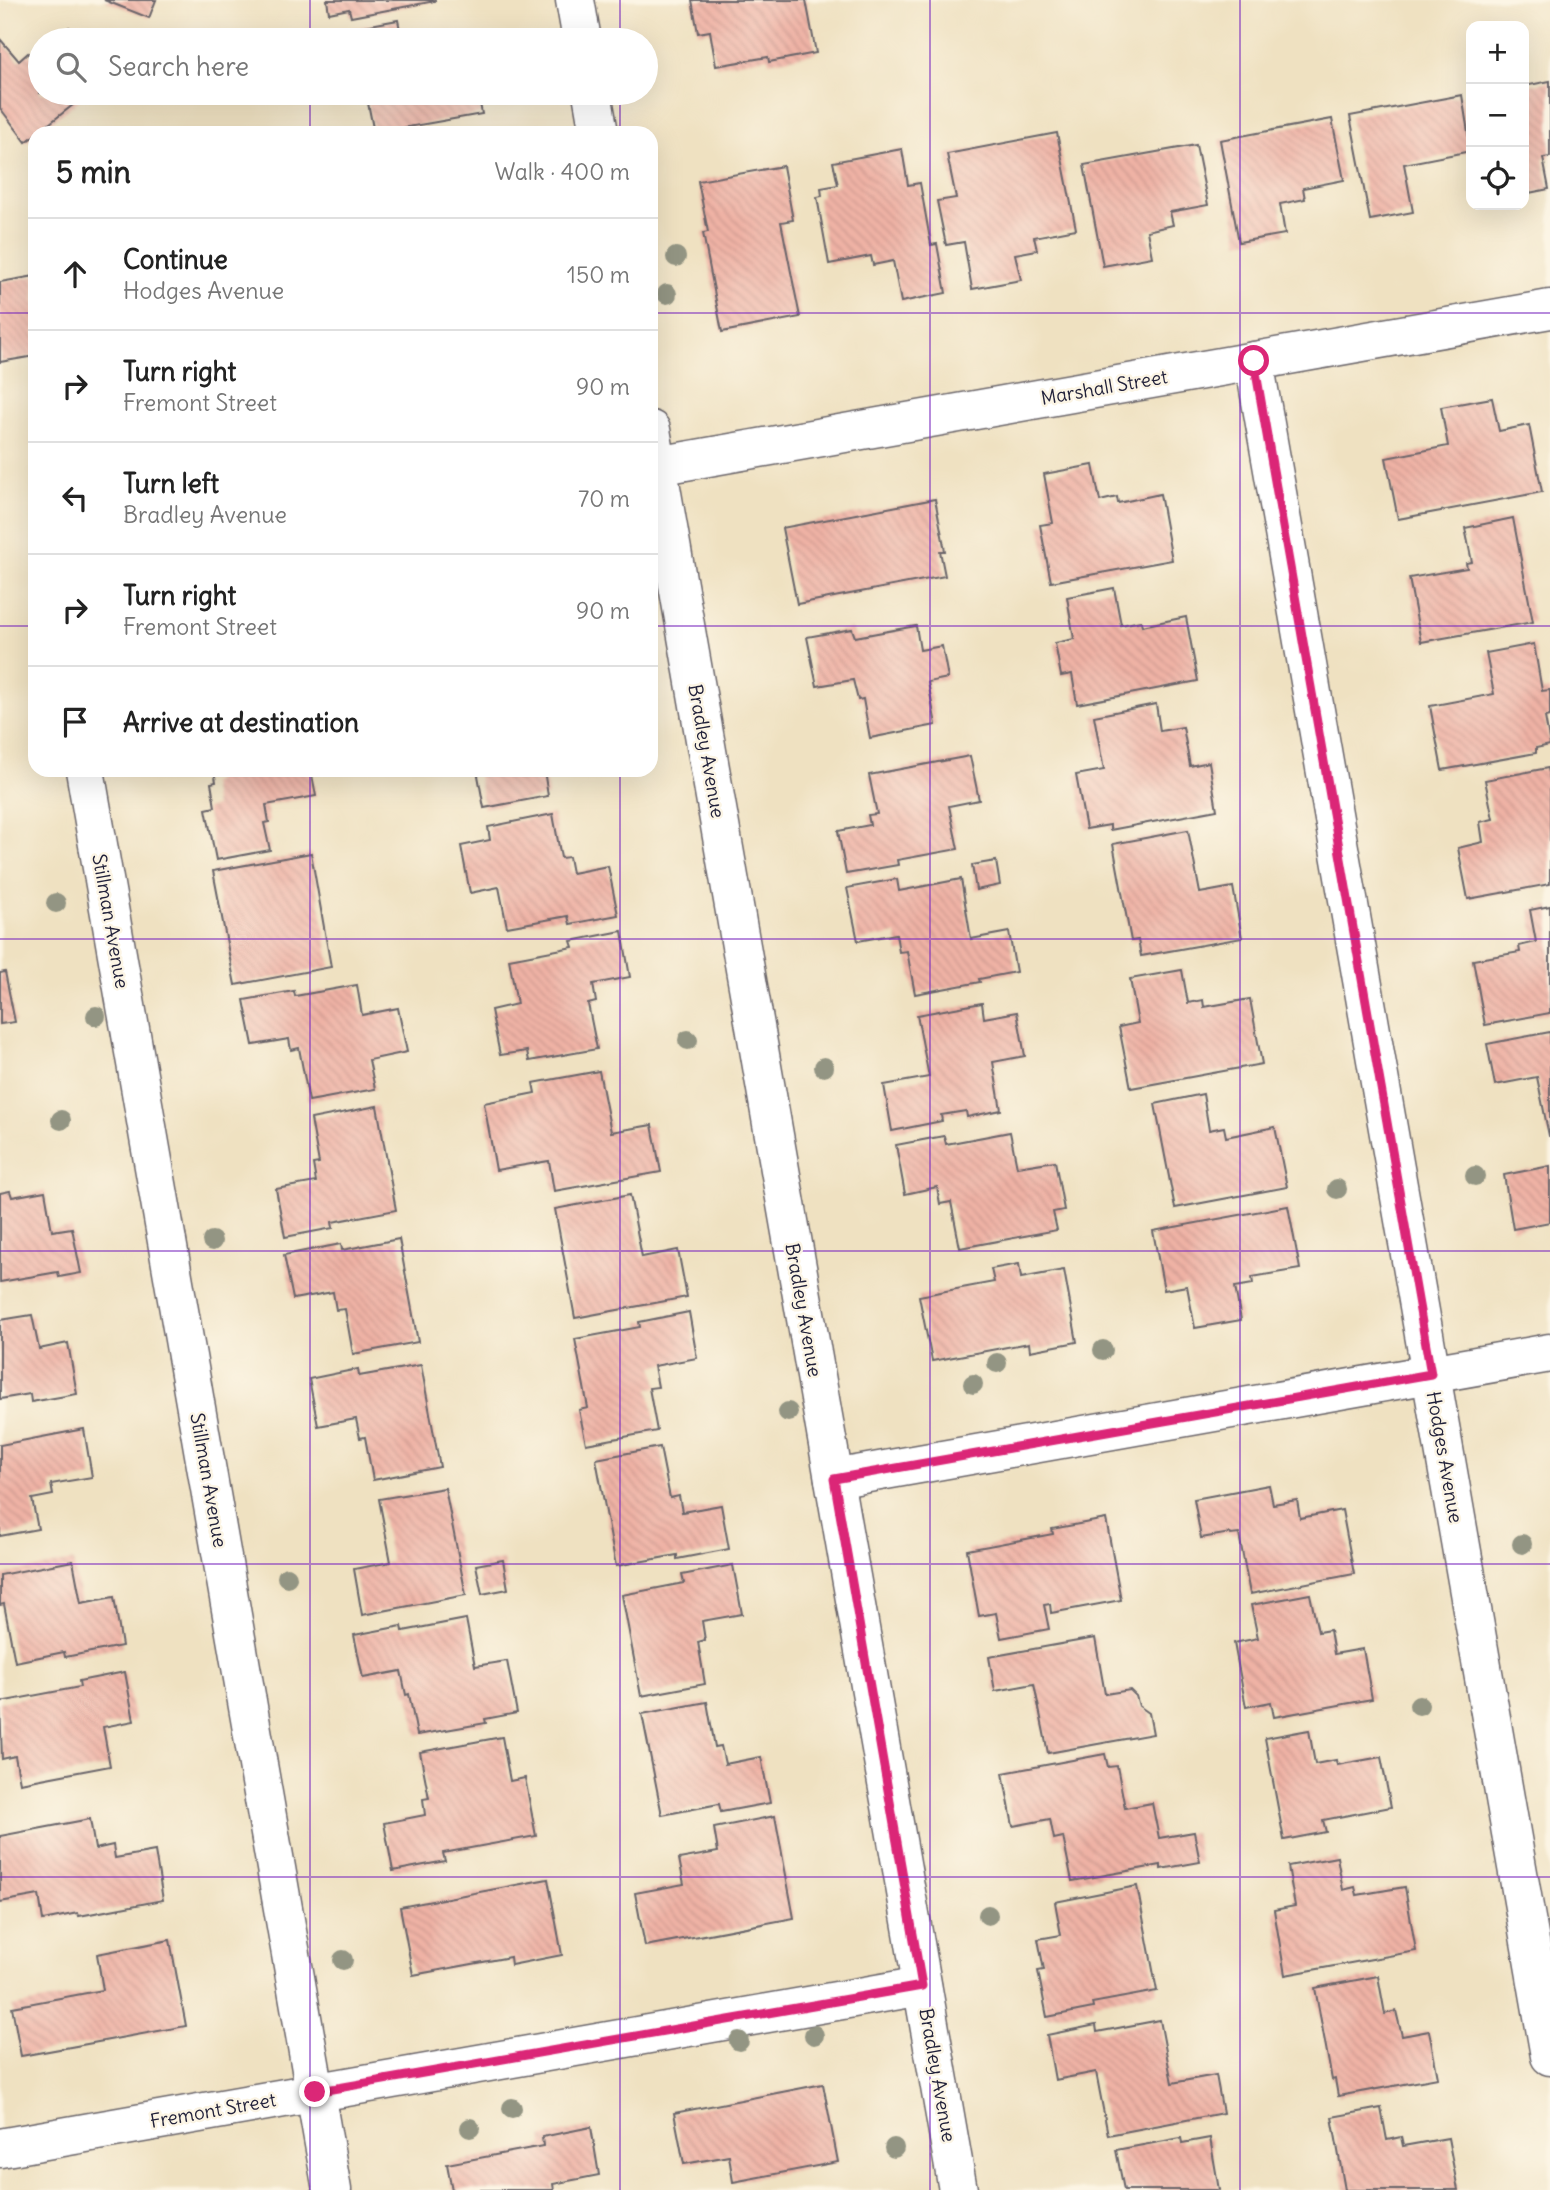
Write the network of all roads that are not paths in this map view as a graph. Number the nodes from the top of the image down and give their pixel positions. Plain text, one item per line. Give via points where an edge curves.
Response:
1 (575, 0) edge
2 (580, 28) edge
3 (594, 105) edge
4 (598, 126) edge
5 (1550, 309) edge
6 (1254, 361) junction
7 (658, 447) edge
8 (658, 471) edge
9 (86, 777) edge
10 (1550, 1353) edge
11 (1431, 1374) junction
12 (834, 1479) junction
13 (922, 1986) junction
14 (1550, 2056) edge
15 (315, 2092) junction
16 (0, 2148) edge
17 (332, 2190) edge
18 (958, 2190) edge

1 - 2 street
3 - 4 street
5 - 6 street, Marshall Street
6 - 7 street, Marshall Street
6 - 11 street, Hodges Avenue
8 - 12 street, Bradley Avenue
9 - 15 street, Stillman Avenue
10 - 11 street
11 - 12 street
11 - 14 street, Hodges Avenue
12 - 13 street, Bradley Avenue
13 - 15 street, Fremont Street
13 - 18 street, Bradley Avenue
15 - 16 street, Fremont Street
15 - 17 street, Stillman Avenue

